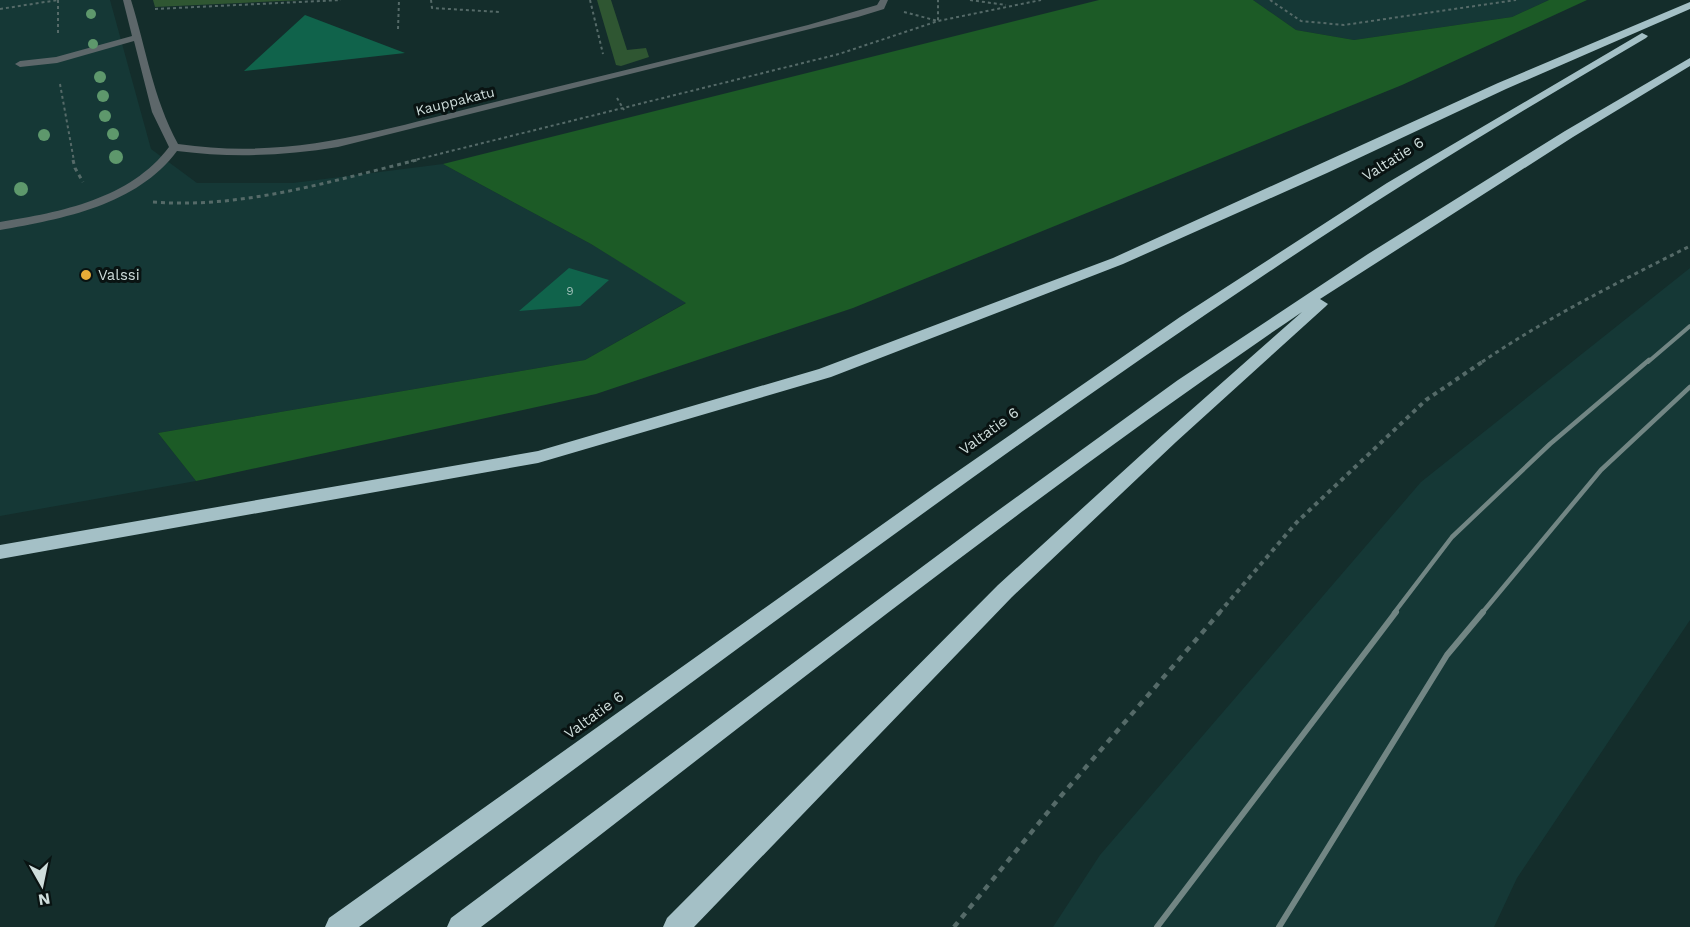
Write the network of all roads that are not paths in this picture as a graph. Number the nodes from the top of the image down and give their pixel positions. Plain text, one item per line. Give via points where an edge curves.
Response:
1 (127, 0) edge
2 (883, 3) edge
3 (1690, 6) edge
4 (139, 37) junction
5 (1690, 61) edge
6 (20, 64) dead end
7 (174, 147) junction
8 (0, 226) edge
9 (1373, 257) junction
10 (0, 552) edge
11 (338, 927) edge
12 (460, 927) edge
13 (676, 927) edge

1 - 4 street
2 - 7 street, Kauppakatu via 658,67 328,146 262,155 200,153
3 - 10 highway via 1513,81 1118,261 825,373 538,457
3 - 11 highway, Valtatie 6 via 1479,131 1259,272 1044,419
4 - 6 street via 57,60
4 - 7 street via 148,85
5 - 9 highway
7 - 8 street via 168,159 111,197 65,214
9 - 12 highway via 1184,384 1015,508
9 - 13 highway via 1005,591

